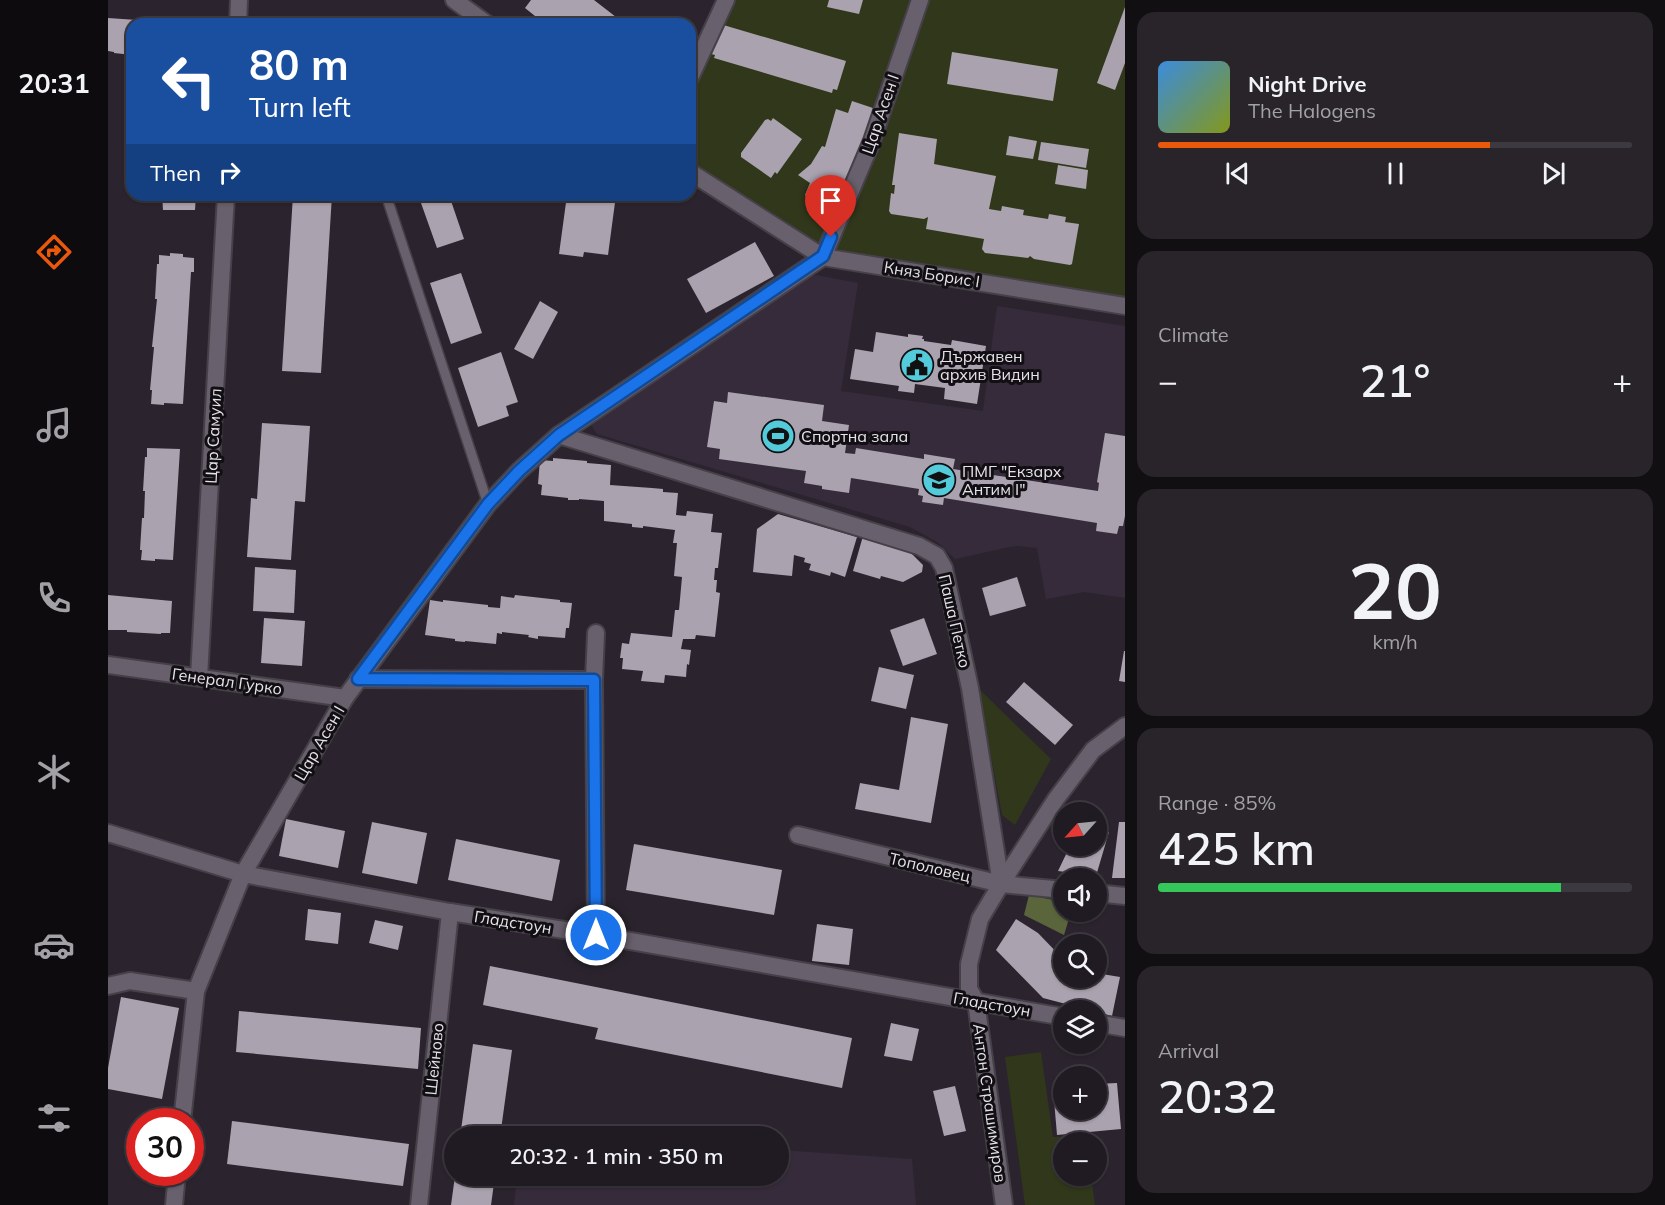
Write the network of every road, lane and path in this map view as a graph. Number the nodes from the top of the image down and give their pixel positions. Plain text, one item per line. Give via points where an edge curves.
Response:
1 (239, 0) edge
2 (454, 0) edge
3 (726, 0) edge
4 (920, 0) edge
5 (238, 18) edge
6 (479, 18) edge
7 (696, 65) edge
8 (696, 176) edge
9 (226, 201) edge
10 (388, 201) edge
11 (823, 256) junction
12 (1125, 306) edge
13 (559, 435) junction
14 (488, 504) junction
15 (596, 633) dead end
16 (108, 665) edge
17 (199, 677) junction
18 (358, 679) junction
19 (594, 680) junction
20 (345, 698) junction
21 (1125, 726) edge
22 (108, 833) edge
23 (798, 835) dead end
24 (243, 874) junction
25 (1001, 884) junction
26 (1053, 889) edge
27 (1107, 894) edge
28 (1125, 896) edge
29 (450, 912) junction
30 (596, 935) junction
31 (108, 986) edge
32 (196, 991) junction
33 (976, 1001) junction
34 (1053, 1015) edge
35 (1107, 1025) edge
36 (1125, 1028) edge
37 (183, 1108) edge
38 (176, 1186) edge
39 (174, 1205) edge
40 (419, 1205) edge
41 (1004, 1205) edge

1 - 5 street
2 - 6 street
3 - 7 street
4 - 11 street, Цар Асен I via 872,141
8 - 11 street, Княз Борис I
9 - 17 street, Цар Самуил
10 - 14 lane
11 - 12 street, Княз Борис I
11 - 13 street, Цар Асен I
13 - 14 street, Цар Асен I
13 - 25 street, Паша Петко via 919,546 936,556 944,568 970,688
14 - 18 street, Цар Асен I
15 - 19 street
16 - 17 street, Генерал Гурко
17 - 20 street, Генерал Гурко
18 - 19 street
18 - 20 street, Цар Асен I
19 - 30 street
20 - 24 street, Цар Асен I
21 - 25 street via 1093,750 1056,798
22 - 24 street, Гладстоун
23 - 25 street, Тополовец
24 - 29 street, Гладстоун
24 - 32 street, Цар Асен I
25 - 26 street, Тополовец
25 - 33 street via 980,919 969,964 969,989
27 - 28 street
29 - 30 street, Гладстоун
29 - 40 street, Шейново
30 - 33 street, Гладстоун
31 - 32 street via 130,981
32 - 37 street, Цар Асен I
33 - 34 street, Гладстоун
33 - 41 street, Антон Страшимиров
35 - 36 street
38 - 39 street

